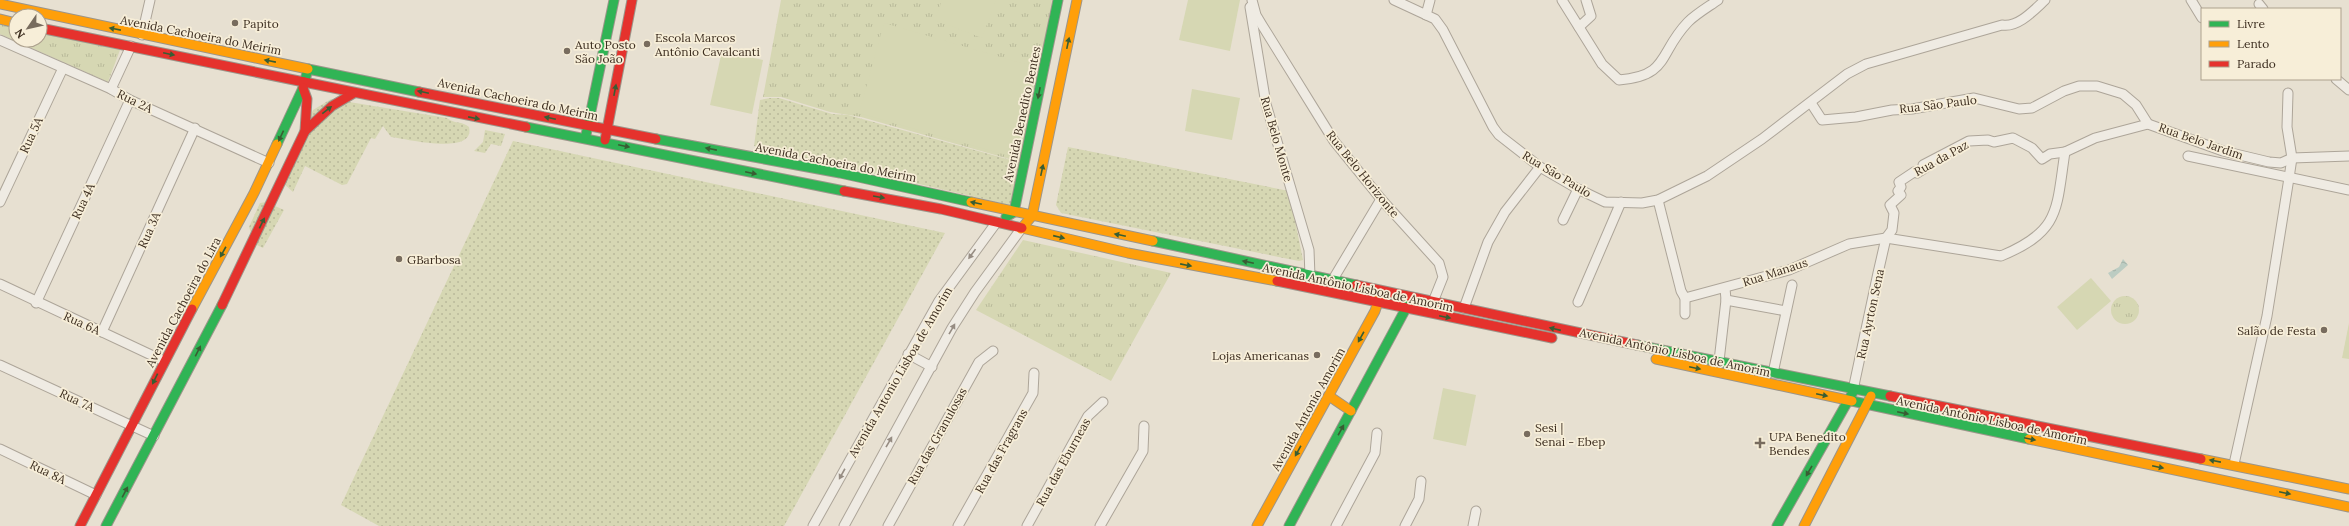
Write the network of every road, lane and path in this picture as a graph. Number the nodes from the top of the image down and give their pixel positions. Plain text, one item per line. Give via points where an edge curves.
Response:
1 (150, 0) edge
2 (614, 0) edge
3 (632, 0) edge
4 (1058, 0) edge
5 (1077, 0) edge
6 (1252, 0) edge
7 (1394, 0) edge
8 (1430, 0) edge
9 (1562, 0) edge
10 (1586, 0) edge
11 (1718, 0) edge
12 (2045, 0) edge
13 (2191, 0) edge
14 (0, 4) edge
15 (1426, 15) junction
16 (2201, 16) edge
17 (1579, 27) junction
18 (48, 30) edge
19 (142, 35) junction
20 (0, 40) edge
21 (130, 46) junction
22 (63, 68) junction
23 (308, 69) junction
24 (2337, 80) edge
25 (304, 85) junction
26 (111, 89) junction
27 (2349, 90) edge
28 (354, 93) junction
29 (2288, 93) dead end
30 (130, 100) junction
31 (1811, 103) junction
32 (290, 117) junction
33 (2148, 124) junction
34 (589, 126) junction
35 (195, 128) junction
36 (305, 129) junction
37 (607, 130) junction
38 (586, 138) junction
39 (605, 142) junction
40 (2065, 152) junction
41 (2188, 156) dead end
42 (2349, 156) edge
43 (2292, 158) junction
44 (269, 163) junction
45 (1540, 167) junction
46 (2289, 178) junction
47 (1578, 189) junction
48 (2349, 190) edge
49 (1381, 199) junction
50 (1658, 200) junction
51 (0, 202) edge
52 (1621, 202) junction
53 (1014, 212) junction
54 (1032, 216) junction
55 (1563, 220) dead end
56 (996, 224) junction
57 (1021, 229) junction
58 (1886, 238) junction
59 (1310, 276) junction
60 (1332, 281) junction
61 (0, 284) edge
62 (1792, 285) dead end
63 (1725, 288) junction
64 (1382, 291) junction
65 (1411, 297) junction
66 (1685, 298) junction
67 (1726, 300) junction
68 (1377, 302) junction
69 (1433, 302) junction
70 (1578, 302) dead end
71 (36, 303) junction
72 (1406, 308) junction
73 (1464, 308) junction
74 (1786, 312) junction
75 (1685, 314) dead end
76 (102, 332) junction
77 (1563, 340) dead end
78 (1615, 350) dead end
79 (994, 351) dead end
80 (908, 354) junction
81 (164, 361) junction
82 (1719, 361) junction
83 (0, 365) edge
84 (932, 366) junction
85 (1034, 373) dead end
86 (1773, 373) junction
87 (1853, 390) junction
88 (1872, 394) junction
89 (1329, 396) junction
90 (1849, 401) junction
91 (1103, 402) dead end
92 (1865, 405) junction
93 (1351, 411) junction
94 (132, 426) junction
95 (1144, 426) dead end
96 (1377, 433) dead end
97 (154, 436) junction
98 (0, 449) edge
99 (2234, 464) junction
100 (1421, 481) dead end
101 (2349, 489) edge
102 (96, 495) junction
103 (2349, 507) edge
104 (1476, 511) dead end
105 (80, 526) edge
106 (106, 526) edge
107 (813, 526) edge
108 (844, 526) edge
109 (888, 526) edge
110 (958, 526) edge
111 (1028, 526) edge
112 (1100, 526) edge
113 (1257, 526) edge
114 (1288, 526) edge
115 (1336, 526) edge
116 (1405, 526) edge
117 (1473, 526) edge
118 (1777, 526) edge
119 (1804, 526) edge

1 - 19 street
2 - 34 main road
37 -> 3 main road
4 -> 53 main road, Avenida Benedito Bentes
54 -> 5 main road
6 - 49 street, Rua Belo Horizonte via 1256,15 1320,120
6 - 59 street, Rua Belo Monte via 1252,25 1266,104 1309,250
7 - 15 street, Rua São Paulo
8 - 15 street
9 - 17 street
10 - 17 street via 1591,16
11 - 17 street via 1689,21 1657,68 1646,76 1618,80 1602,64
12 - 31 street, Rua São Paulo via 2022,19 2008,26 2002,24 1866,64 1847,74
13 - 16 street
19 -> 14 main road, Avenida Cachoeira do Meirim
15 - 45 street, Rua São Paulo via 1435,19 1442,30 1493,127
18 - 21 main road, Avenida Cachoeira do Meirim
23 -> 19 main road, Avenida Cachoeira do Meirim
20 - 22 street, Rua 2A
21 -> 25 main road, Avenida Cachoeira do Meirim
21 - 26 street
22 - 26 street, Rua 2A
22 - 51 street, Rua 5A
23 - 25 main road, Avenida Cachoeira do Lira
34 -> 23 main road, Avenida Cachoeira do Meirim
24 - 27 street
25 - 28 main road, Avenida Cachoeira do Meirim
25 - 32 main road, Avenida Cachoeira do Lira
25 - 36 main road, Avenida Cachoeira do Lira via 307,99
26 - 30 street, Rua 2A
36 -> 28 main road via 332,106
28 -> 38 main road, Avenida Cachoeira do Meirim
29 - 43 street via 2287,127
30 - 35 street, Rua 2A
30 - 71 street, Rua 4A
31 - 33 street, Rua São Paulo via 1822,120 1912,109 1974,98 2019,109 2032,108 2079,86 2097,86 2123,94 2136,105
31 - 50 street, Rua São Paulo via 1712,172
32 - 36 main road via 299,116
32 -> 44 main road, Avenida Cachoeira do Lira
33 - 40 street, Rua Belo Jardim via 2095,138
33 - 43 street, Rua Belo Jardim via 2223,151 2281,163
34 - 37 main road, Avenida Cachoeira do Meirim
34 - 38 main road
35 - 44 street, Rua 2A
35 - 76 street, Rua 3A
97 -> 36 main road, Avenida Cachoeira do Lira via 220,307
37 - 39 main road
53 -> 37 main road, Avenida Cachoeira do Meirim via 840,173
38 - 39 main road, Avenida Cachoeira do Meirim
39 -> 56 main road, Avenida Cachoeira do Meirim via 809,185 941,209
40 - 58 street via 2054,217 2037,237 2017,250 1995,257
40 - 58 street, Rua da Paz via 2050,154 2042,159 2032,148 2013,138 1994,142 1969,141 1924,165 1925,168 1900,182 1901,187 1898,191 1901,195 1890,204 1894,213 1892,230
41 - 46 street, Rua Belo Jardim
42 - 43 street, Rua Belo Jardim
43 - 46 street
44 -> 81 main road, Avenida Cachoeira do Lira
45 - 47 street, Rua São Paulo
45 - 73 street via 1505,212 1488,242
46 - 48 street, Rua Belo Jardim
46 - 99 street via 2267,316
47 - 52 street, Rua São Paulo via 1605,202
47 - 55 street
49 - 60 street
49 - 69 street, Rua Belo Horizonte via 1442,268 1443,277
50 - 52 street, Rua São Paulo via 1642,203
50 - 66 street
52 - 70 street
53 - 54 main road, Avenida Cachoeira do Meirim
53 - 56 main road
54 - 57 main road
59 -> 54 main road, Avenida Antônio Lisboa de Amorim
56 - 57 main road, Avenida Antônio Lisboa de Amorim
56 -> 80 street, Avenida Antonio Lisboa de Amorim via 939,301
57 -> 68 main road, Avenida Antônio Lisboa de Amorim via 1128,253
84 -> 57 street, Avenida Antonio Lisboa de Amorim via 975,292
58 - 63 street, Rua Manaus via 1849,244 1789,270
58 - 87 street, Rua Ayrton Sena
59 - 60 main road, Avenida Antônio Lisboa de Amorim
60 - 64 main road, Avenida Antônio Lisboa de Amorim
61 - 71 street, Rua 6A
62 - 74 street
63 - 66 street, Rua Manaus
63 - 67 street
64 - 65 main road, Avenida Antônio Lisboa de Amorim
64 - 68 main road, Avenida Antonio Amorim
65 - 69 main road, Avenida Antônio Lisboa de Amorim
65 - 72 main road
66 - 75 street
67 - 74 street
67 - 82 street
68 - 72 main road, Avenida Antônio Lisboa de Amorim
68 -> 89 main road, Avenida Antonio Amorim
69 - 73 main road, Avenida Antônio Lisboa de Amorim
71 - 76 street, Rua 6A
72 -> 77 main road, Avenida Antônio Lisboa de Amorim
72 - 93 main road
82 -> 73 main road, Avenida Antônio Lisboa de Amorim
74 - 86 street
76 - 81 street, Rua 6A
78 -> 90 main road, Avenida Antônio Lisboa de Amorim
79 - 109 street, Rua das Granulosas via 979,362
80 - 84 street
80 -> 107 street, Avenida Antonio Lisboa de Amorim
81 -> 94 main road, Avenida Cachoeira do Lira
82 - 86 main road, Avenida Antônio Lisboa de Amorim
83 - 94 street, Rua 7A
108 -> 84 street, Avenida Antonio Lisboa de Amorim
85 - 110 street, Rua das Fragrans via 1033,392
86 - 87 main road, Avenida Antônio Lisboa de Amorim
87 - 88 main road, Avenida Antônio Lisboa de Amorim
87 - 90 main road
88 - 92 main road
99 -> 88 main road, Avenida Antônio Lisboa de Amorim
89 - 93 main road
89 -> 113 main road, Avenida Antonio Amorim
90 - 92 main road, Avenida Antônio Lisboa de Amorim
90 -> 118 main road
91 - 111 street, Rua das Eburneas via 1088,416
92 -> 103 main road, Avenida Antônio Lisboa de Amorim
92 - 119 main road
114 -> 93 main road
94 - 97 street, Rua 7A
94 - 102 main road, Avenida Cachoeira do Lira
95 - 112 street via 1143,451
96 - 115 street via 1375,453
106 -> 97 main road, Avenida Cachoeira do Lira
98 - 102 street, Rua 8A
99 - 101 main road, Avenida Antônio Lisboa de Amorim
100 - 116 street via 1419,499
102 - 105 main road, Avenida Cachoeira do Lira
104 - 117 street

